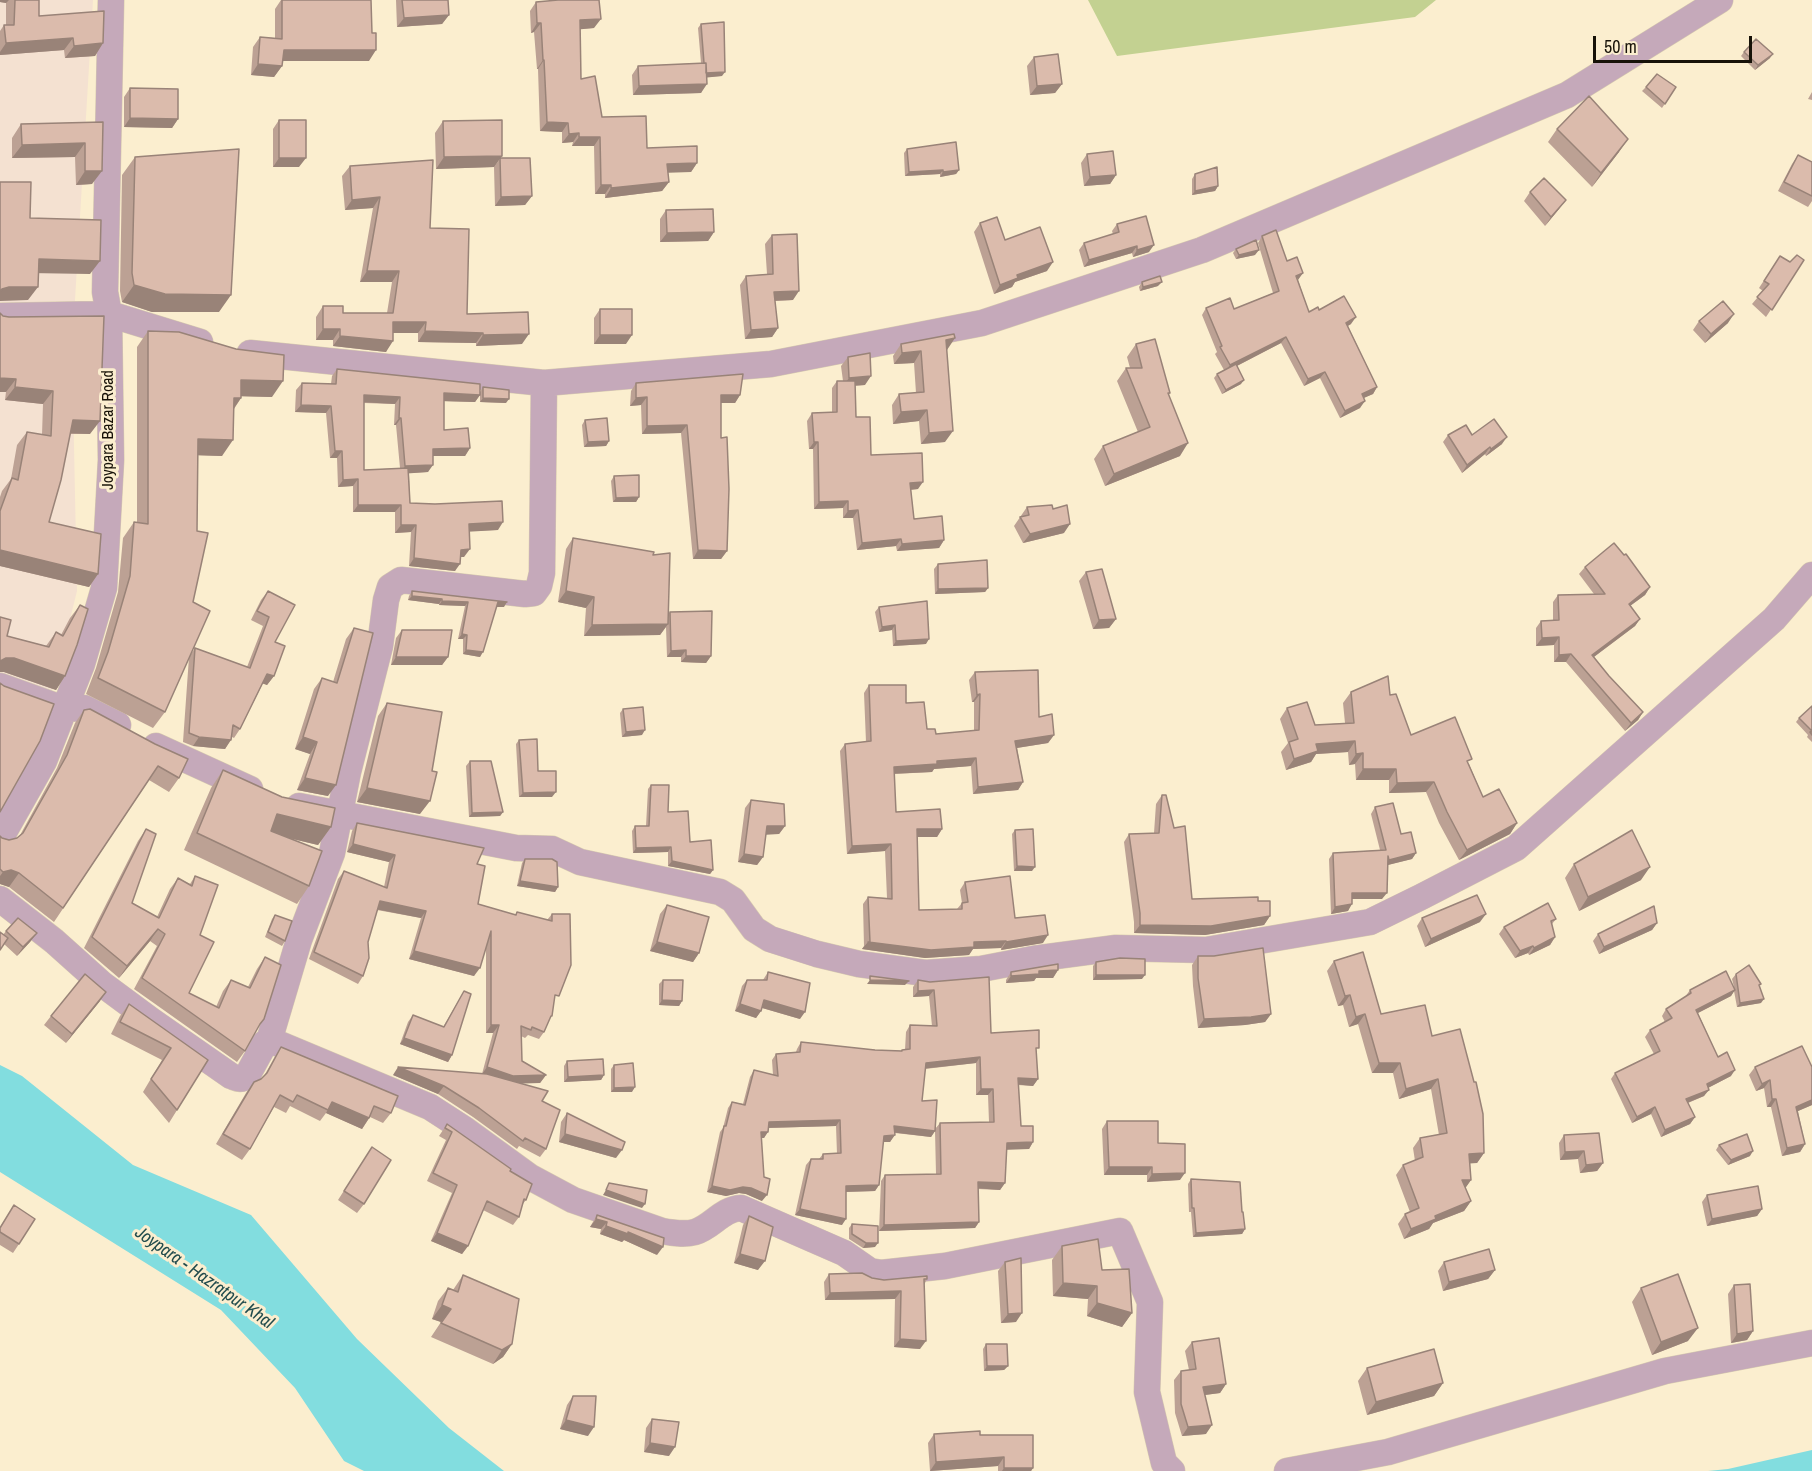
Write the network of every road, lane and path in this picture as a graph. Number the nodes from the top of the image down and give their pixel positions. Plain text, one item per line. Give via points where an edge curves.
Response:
1 (111, 0) edge
2 (1720, 0) edge
3 (108, 314) junction
4 (0, 316) edge
5 (544, 383) junction
6 (1812, 575) edge
7 (0, 686) edge
8 (64, 709) junction
9 (340, 814) junction
10 (0, 839) edge
11 (0, 899) edge
12 (269, 1041) junction
13 (1812, 1343) edge
14 (1172, 1471) edge
15 (1287, 1471) edge

1 - 3 street, Joypara Bazar Road via 105,292
2 - 5 street via 1567,95 1202,250 982,323 771,364
3 - 4 street
3 - 5 street via 223,349
3 - 8 street, Joypara Bazar Road via 111,460 104,588
5 - 9 street via 539,586 534,593 525,594 401,580 390,587
6 - 9 street via 1774,620 1516,848 1370,922 1272,940 1206,950 1116,948 981,969 925,973 867,965 770,939 754,929 733,900 720,892 580,862 552,849 516,848
7 - 8 street
8 - 9 street via 84,708 276,801
8 - 10 street, Joypara Bazar Road via 44,761
9 - 12 street via 332,853 299,940
11 - 12 street via 102,984 231,1076 244,1079
12 - 14 street via 430,1107 530,1177 573,1200 662,1231 696,1232 728,1211 741,1208 844,1252 870,1271 881,1273 945,1266 1120,1231 1150,1302 1147,1392 1164,1463
13 - 15 street via 1665,1371 1388,1452

